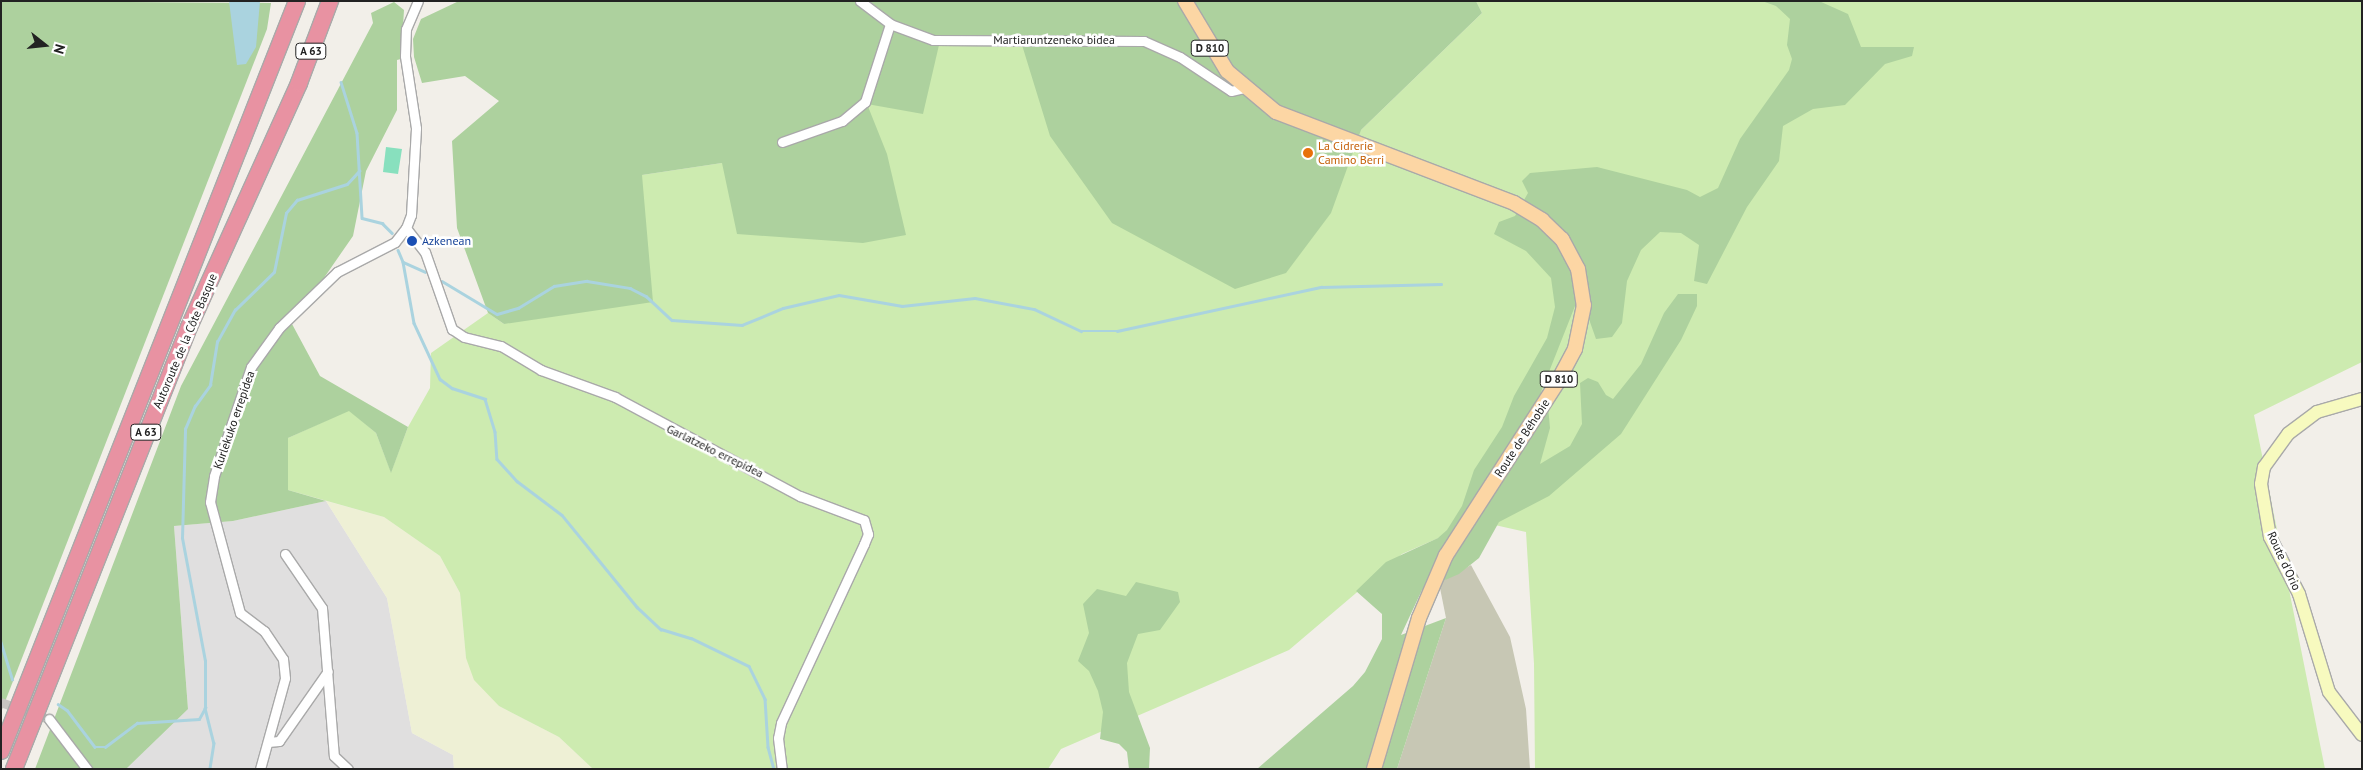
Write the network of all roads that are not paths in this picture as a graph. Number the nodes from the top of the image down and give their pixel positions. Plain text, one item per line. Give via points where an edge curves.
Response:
1 (297, 1) edge
2 (330, 1) edge
3 (418, 1) edge
4 (860, 1) edge
5 (1185, 1) edge
6 (1194, 1) edge
7 (890, 24) junction
8 (1244, 88) junction
9 (782, 142) dead end
10 (406, 228) junction
11 (2362, 399) edge
12 (285, 554) dead end
13 (328, 671) junction
14 (49, 719) tunnel mouth
15 (2362, 735) edge
16 (268, 742) junction
17 (1, 752) edge
18 (14, 769) edge
19 (87, 769) edge
20 (260, 769) edge
21 (348, 769) edge
22 (782, 769) edge
23 (1374, 769) edge

1 - 17 highway, Autoroute de la Côte Basque / A 63
2 - 18 highway, Autoroute de la Côte Basque / A 63 via 299,83 189,327
3 - 10 street via 406,29 406,56 416,128 411,215
4 - 7 street, Martiaruntzeneko bidea
5 - 8 main road, Route de Béhobie / D 810 via 1210,46
6 - 8 main road, Route de Béhobie / D 810
7 - 8 street, Martiaruntzeneko bidea via 933,40 961,42 1144,41 1180,57 1231,91
7 - 9 street via 865,102 842,121
8 - 23 main road, Route de Béhobie / D 810 via 1276,112 1514,203 1542,220 1562,240 1578,269 1584,305 1575,349 1557,383 1446,555 1419,618
10 - 16 street, Kurlekuko errepidea via 395,242 337,272 279,328 251,367 214,476 210,502 240,613 264,631 282,659 285,678
10 - 22 street, Garlatzeko errepidea via 425,252 452,329 615,398 800,496 864,520 868,534 864,544 781,723 778,738
11 - 15 street, Route d'Orio via 2318,412 2288,434 2264,467 2261,484 2270,537 2299,594 2329,692
12 - 13 street via 322,608
13 - 16 street via 279,741
13 - 21 street via 334,756
14 - 19 street
16 - 20 street, Kurlekuko errepidea

